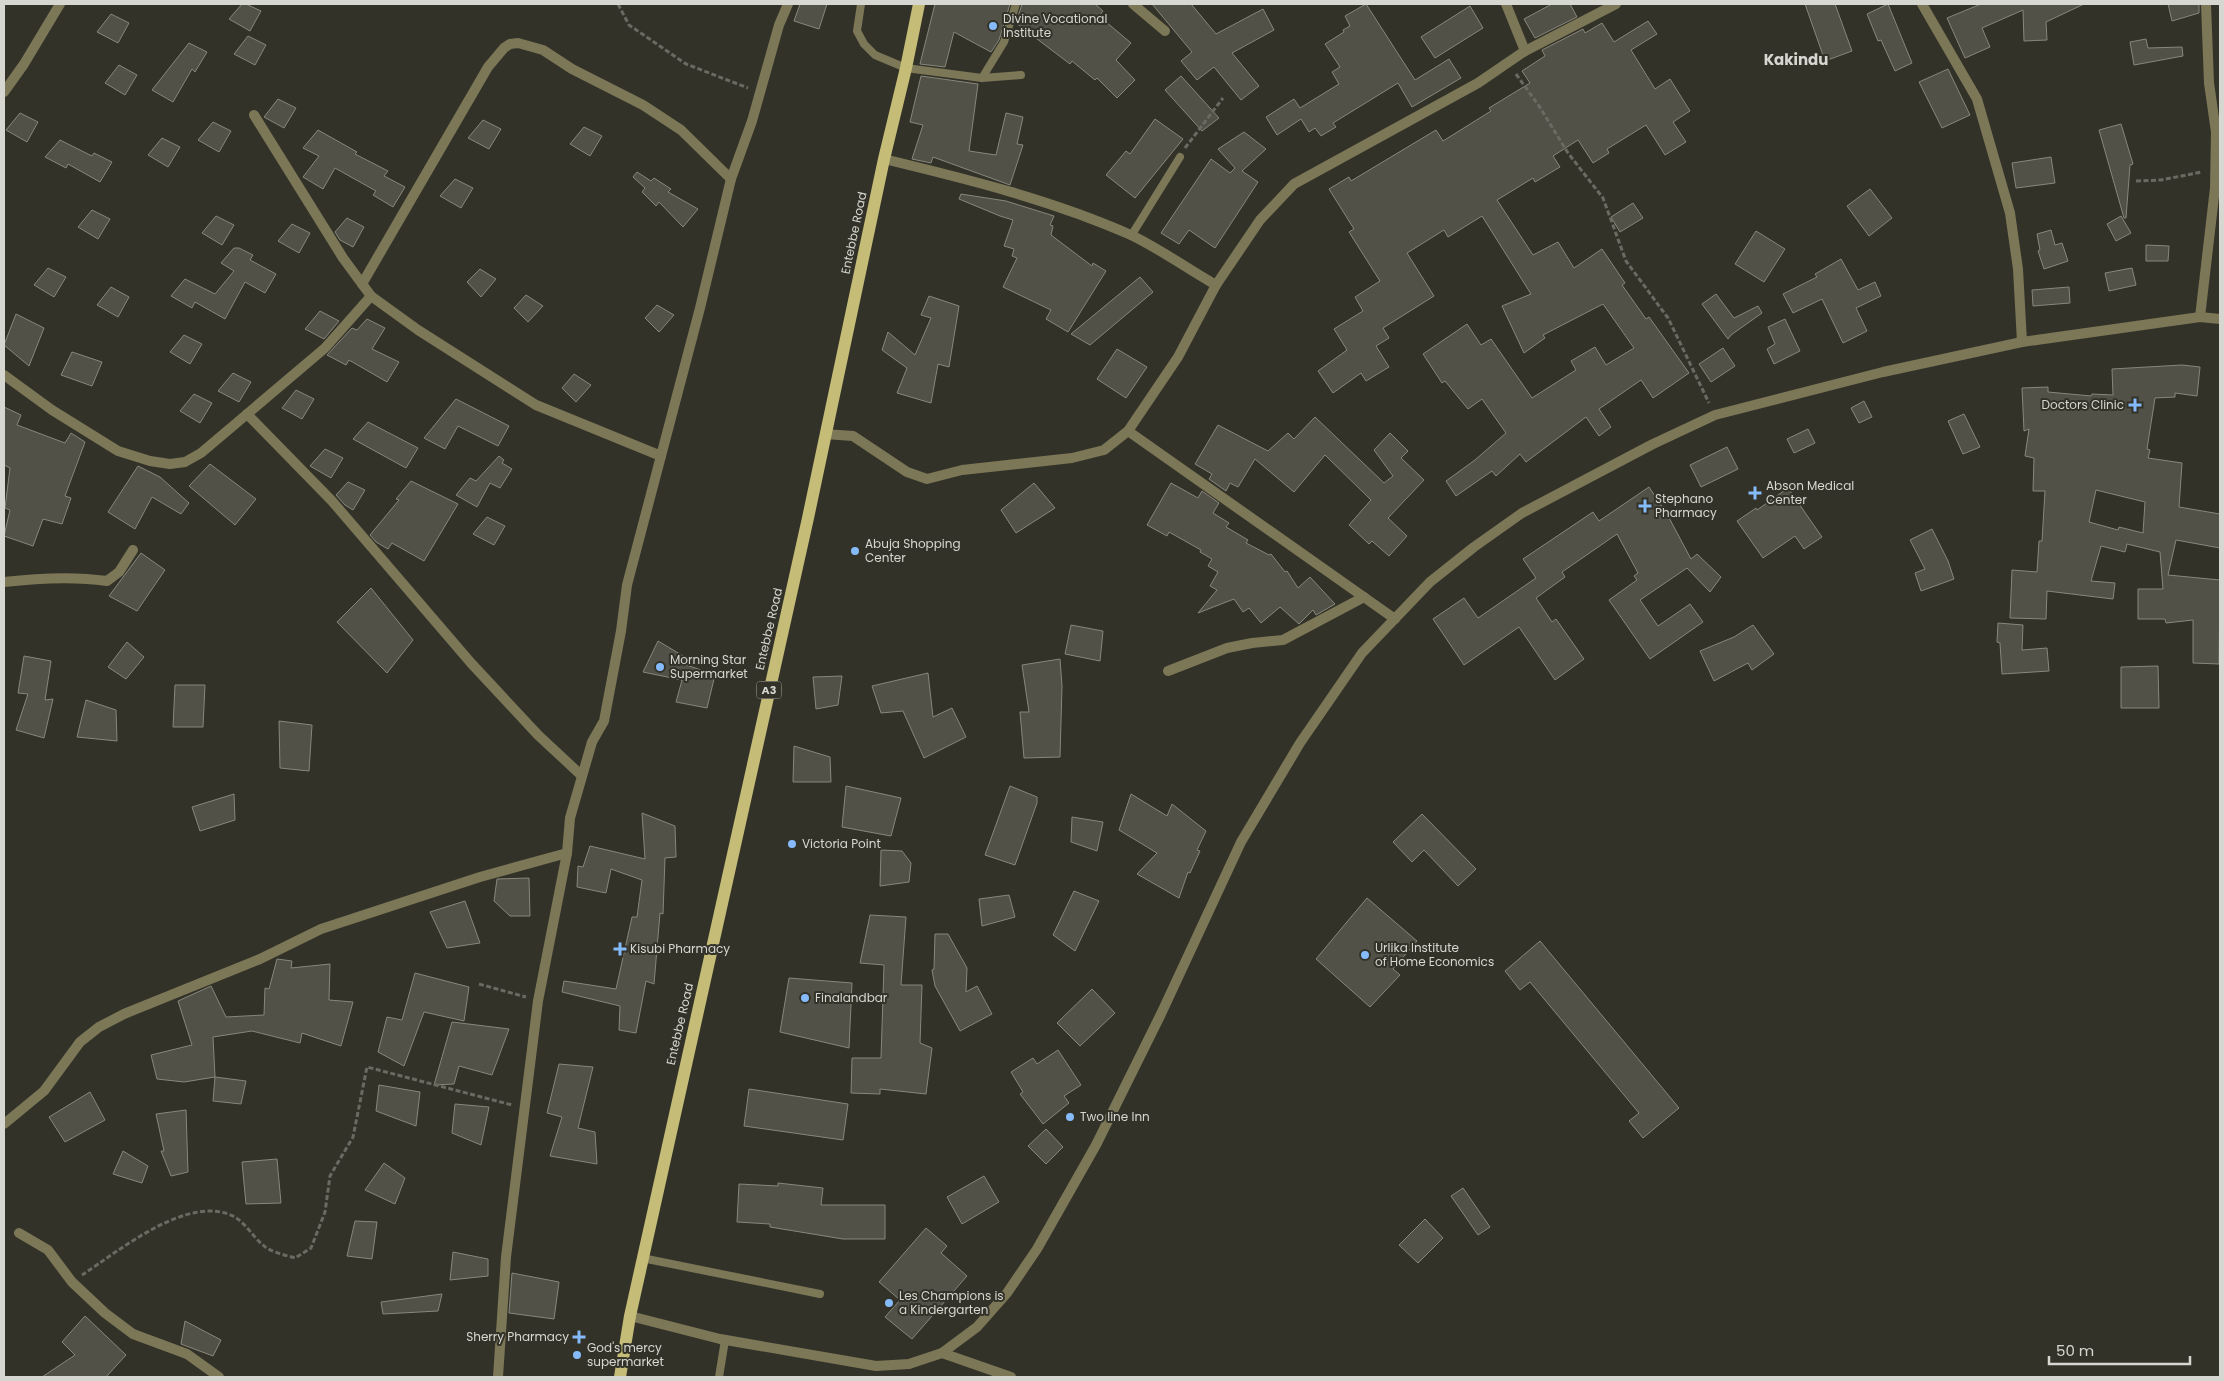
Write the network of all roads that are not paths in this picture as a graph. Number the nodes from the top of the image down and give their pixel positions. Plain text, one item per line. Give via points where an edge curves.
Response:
1 (60, 4) edge
2 (788, 4) edge
3 (861, 4) edge
4 (919, 4) edge
5 (1016, 4) edge
6 (1133, 4) edge
7 (1506, 4) edge
8 (1616, 4) edge
9 (1922, 4) edge
10 (2206, 4) edge
11 (1164, 31) dead end
12 (1524, 51) junction
13 (906, 68) junction
14 (1021, 75) dead end
15 (982, 78) junction
16 (4, 92) edge
17 (254, 115) dead end
18 (1180, 157) road end
19 (884, 159) junction
20 (731, 179) junction
21 (1132, 236) junction
22 (362, 284) junction
23 (1216, 285) junction
24 (371, 296) junction
25 (2200, 316) junction
26 (2220, 319) edge
27 (2022, 342) junction
28 (4, 375) edge
29 (247, 414) junction
30 (1128, 431) junction
31 (825, 434) junction
32 (661, 456) junction
33 (133, 550) dead end
34 (4, 582) edge
35 (1364, 597) junction
36 (1394, 619) junction
37 (1168, 672) dead end
38 (581, 775) junction
39 (567, 853) junction
40 (4, 1124) edge
41 (19, 1232) dead end
42 (642, 1258) junction
43 (820, 1294) dead end
44 (630, 1316) junction
45 (725, 1340) junction
46 (942, 1353) junction
47 (219, 1377) edge
48 (498, 1377) edge
49 (620, 1377) edge
50 (719, 1377) edge
51 (1011, 1377) edge

1 - 16 street
2 - 20 street
3 - 13 lane via 857,30 864,44 875,55
4 - 13 main road, Entebbe Road / A3
5 - 15 lane via 1004,42
6 - 11 street
7 - 12 street
8 - 12 street
9 - 27 street via 1980,109 2010,214 2018,269
10 - 25 street via 2216,132
12 - 23 street via 1478,83 1294,184 1260,220
13 - 15 lane
13 - 19 main road, Entebbe Road / A3
14 - 15 lane
17 - 22 street
18 - 21 lane
19 - 21 street via 1039,201
19 - 31 main road, Entebbe Road / A3
20 - 22 street via 681,130 643,105 572,69 543,50 510,44 488,67
20 - 32 street
21 - 23 street
22 - 24 street
23 - 30 street via 1178,357
24 - 29 street via 325,348
24 - 32 street via 536,405
25 - 26 street
25 - 27 street
27 - 36 street via 1715,414 1522,513 1430,582
28 - 29 street via 118,451 150,461 185,462
29 - 38 street via 332,501 471,663 538,735
30 - 31 street via 1104,450 1087,456 962,470 927,479 907,472 853,436
30 - 35 street
31 - 42 main road, Entebbe Road / A3
32 - 38 street via 627,585 604,721 592,742
33 - 34 street via 119,572 107,580 32,578
35 - 36 street
35 - 37 street via 1283,640 1227,648
36 - 46 street via 1362,652 1300,743 1241,842 1096,1145 1037,1249 1007,1294 977,1327
38 - 39 street via 570,818
39 - 40 street via 480,877 321,929 260,959 124,1014 80,1042 44,1091
39 - 48 street via 538,1001 506,1257
41 - 47 street via 48,1250 72,1282 133,1334 187,1354
42 - 43 lane
42 - 44 main road, Entebbe Road / A3
44 - 45 street
44 - 49 main road, Entebbe Road / A3
45 - 46 street via 876,1366 909,1364
45 - 50 lane
46 - 51 street

